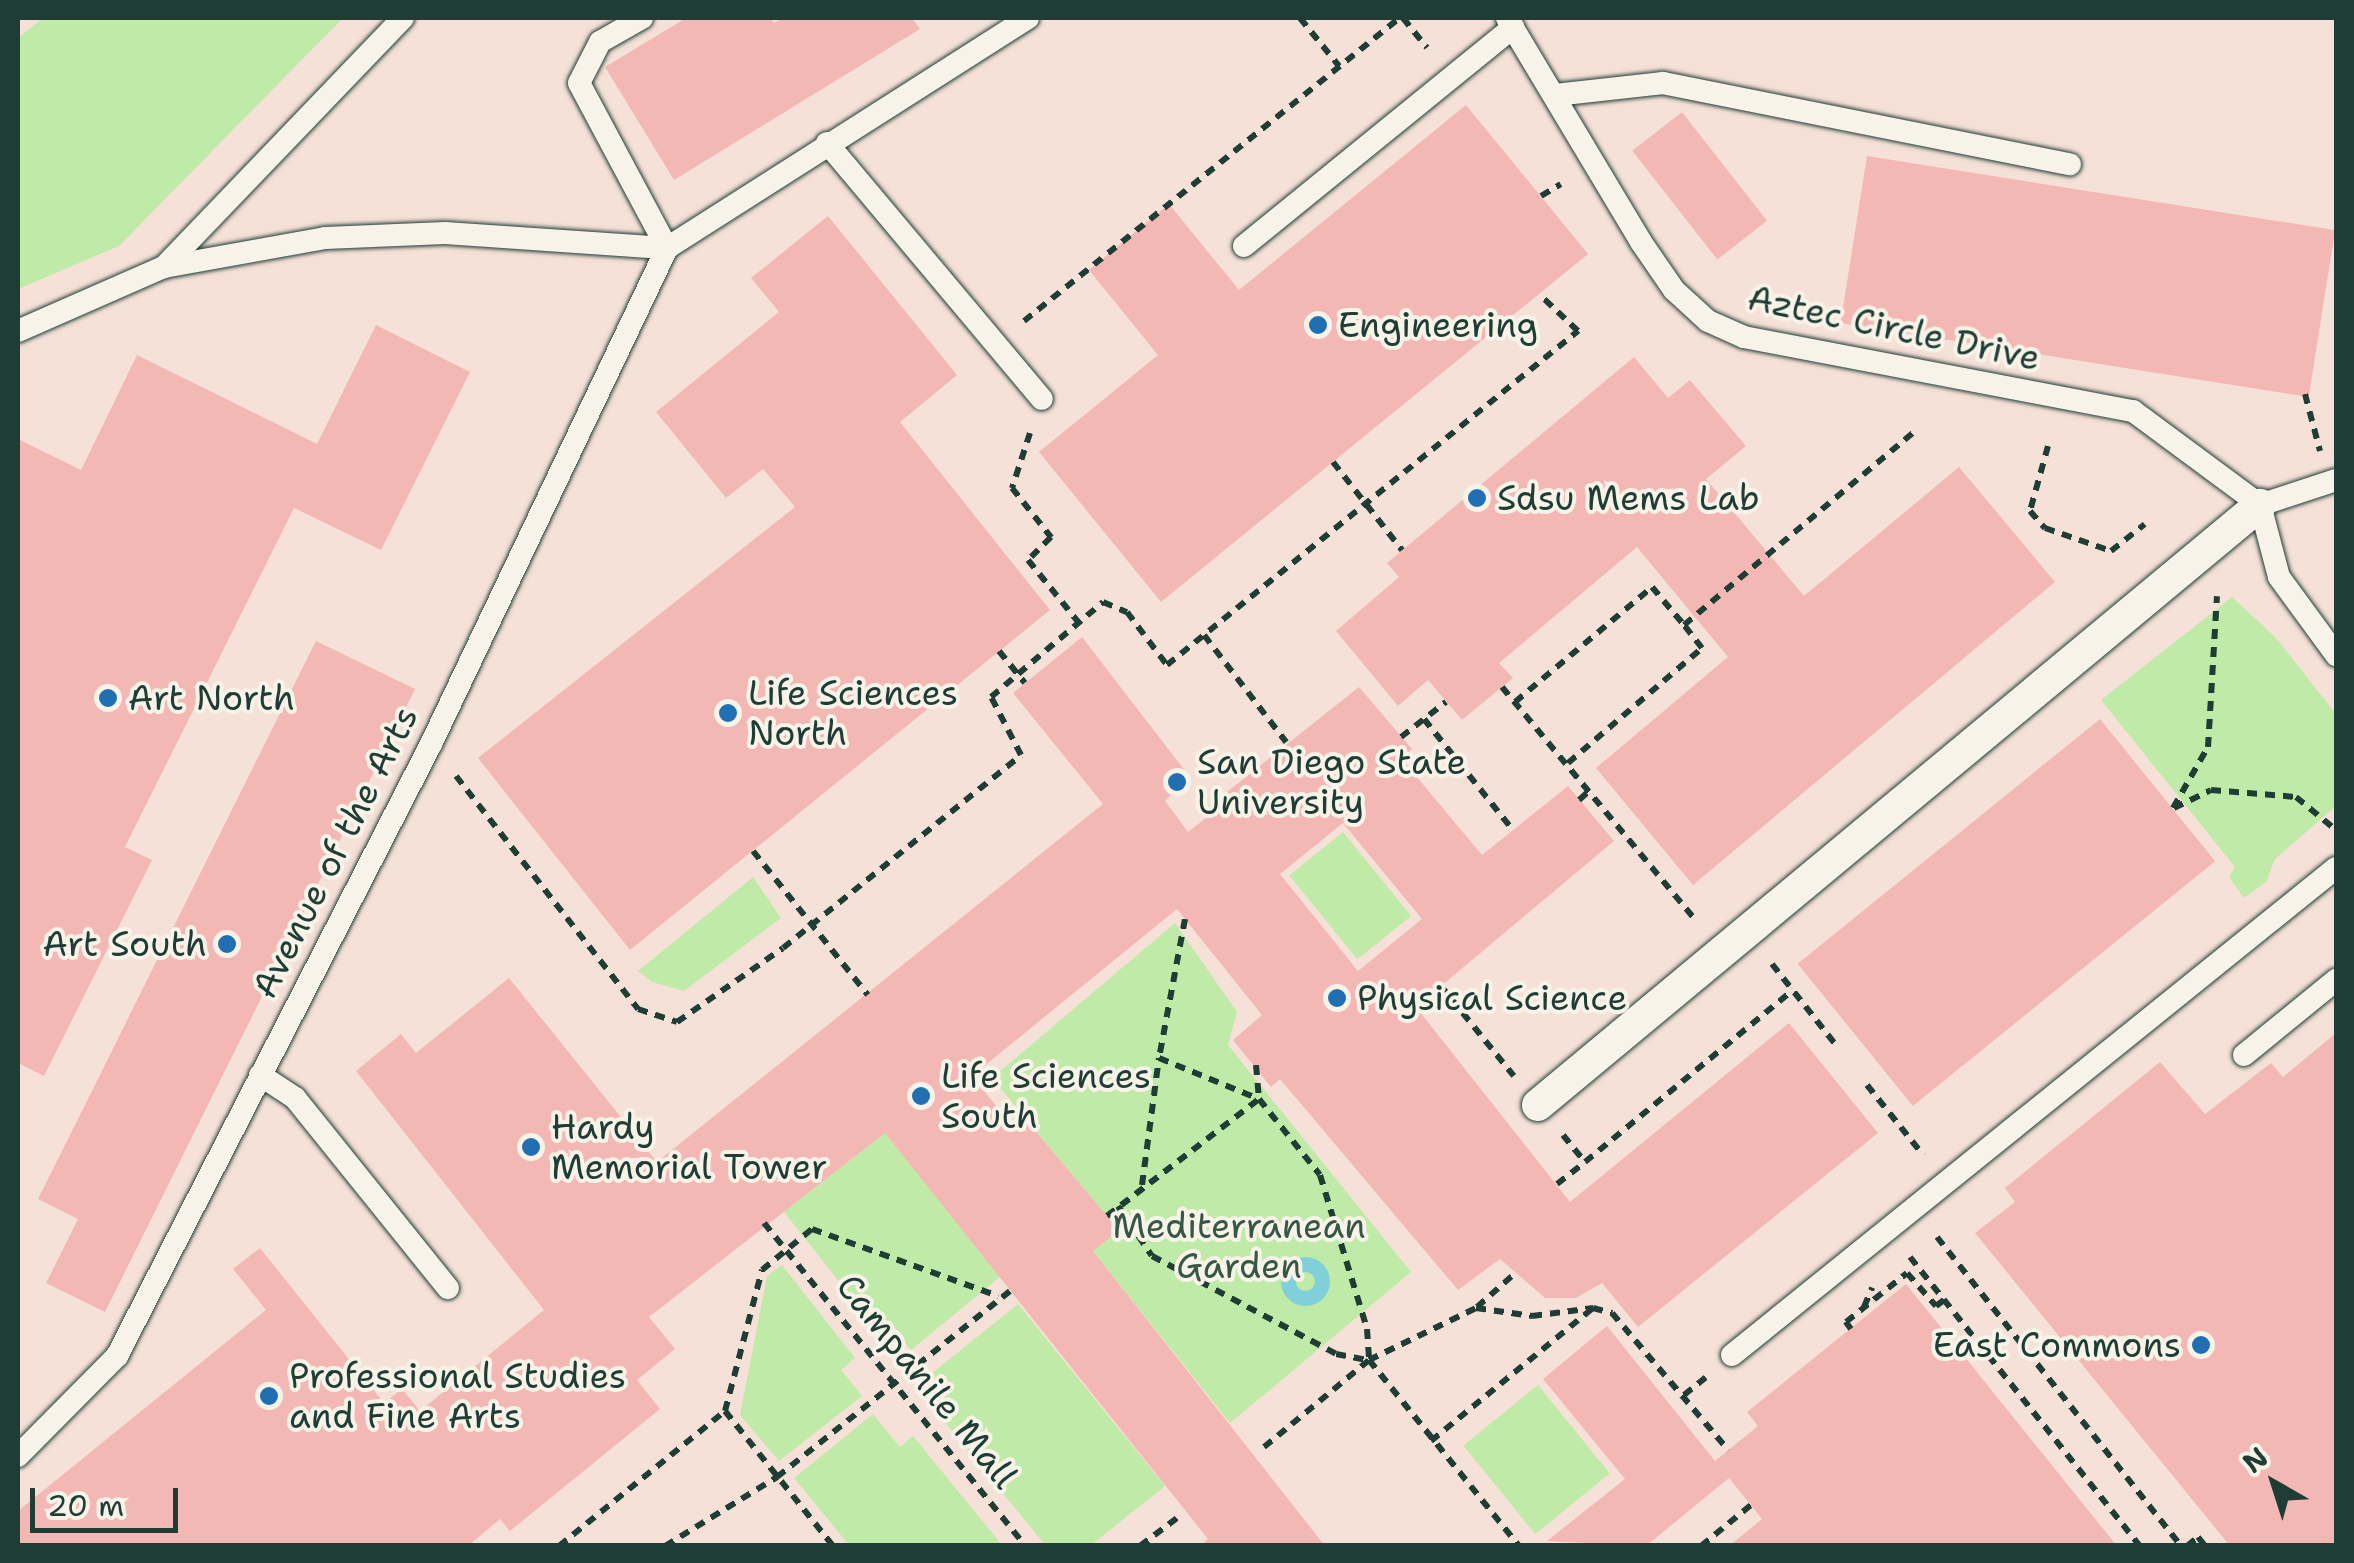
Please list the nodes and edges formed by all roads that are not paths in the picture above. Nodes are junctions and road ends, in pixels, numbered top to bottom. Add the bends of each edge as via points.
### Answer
1 (404, 18) edge
2 (642, 18) edge
3 (1028, 18) edge
4 (1510, 22) edge
5 (1554, 95) junction
6 (826, 143) junction
7 (2070, 164) dead end
8 (1244, 246) dead end
9 (668, 248) junction
10 (164, 266) junction
11 (18, 331) edge
12 (1042, 399) road end
13 (2332, 480) edge
14 (2260, 505) junction
15 (2336, 655) edge
16 (2336, 868) edge
17 (2336, 980) edge
18 (2244, 1055) dead end
19 (260, 1075) junction
20 (1538, 1105) dead end
21 (448, 1288) dead end
22 (1732, 1355) dead end
23 (18, 1456) edge

1 - 10 lane
2 - 9 lane via 600,42 579,83
3 - 6 lane
4 - 5 lane, Aztec Circle Drive
4 - 8 lane
5 - 7 lane via 1663,83
5 - 14 lane, Aztec Circle Drive via 1663,274 1708,321 1744,337 2133,411
6 - 9 lane
6 - 12 lane
9 - 10 lane via 444,233 326,238
9 - 19 lane, Avenue of the Arts via 431,744
10 - 11 lane
13 - 14 lane
14 - 15 lane via 2279,577
14 - 20 street
16 - 22 lane
17 - 18 lane
19 - 21 lane via 296,1098
19 - 23 lane, Avenue of the Arts via 117,1356

